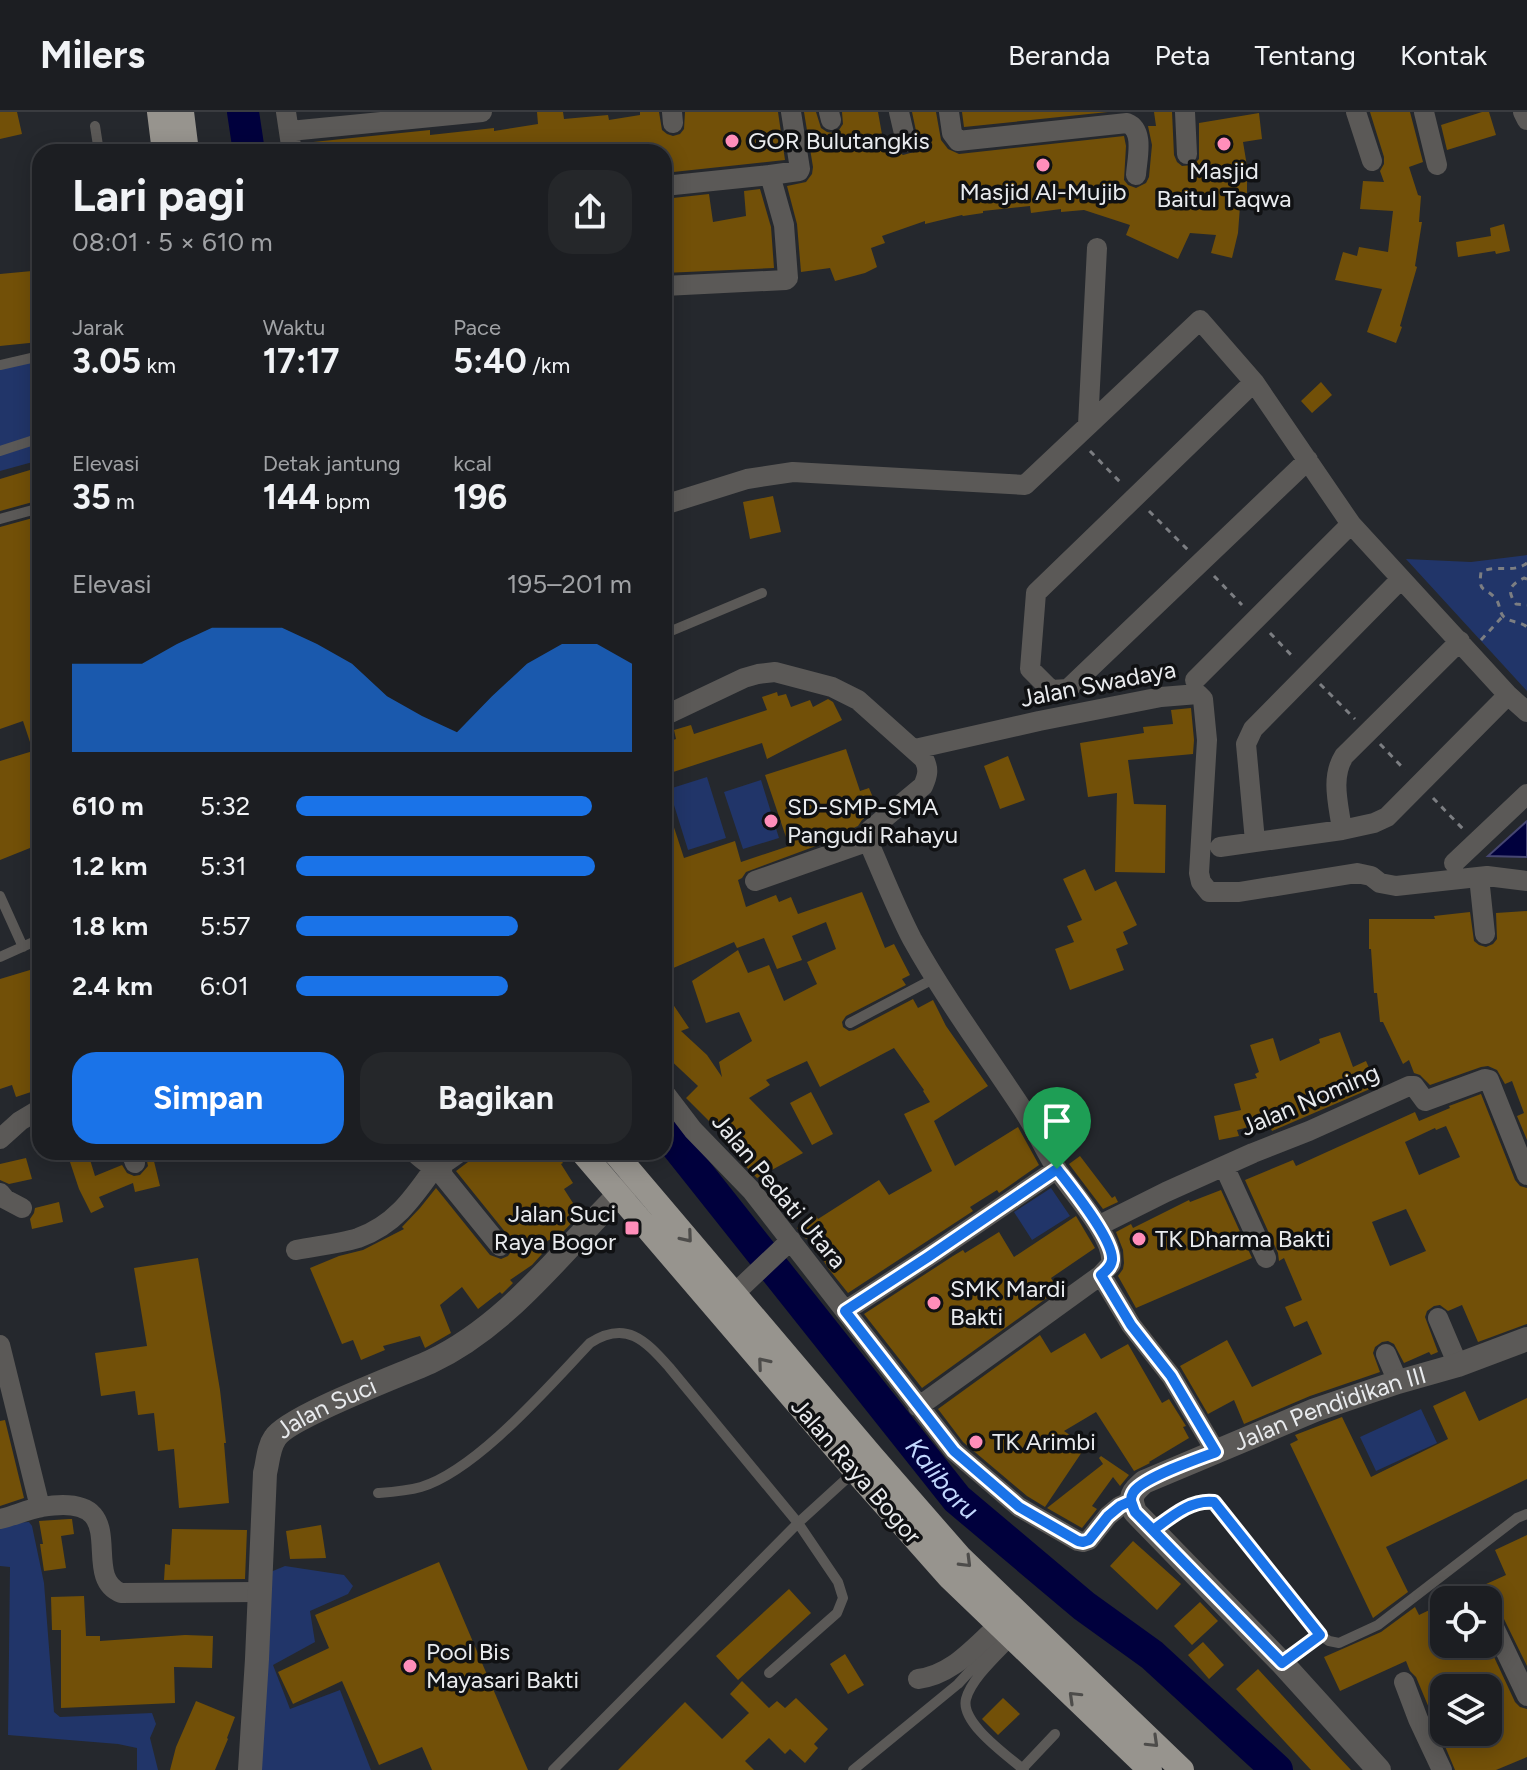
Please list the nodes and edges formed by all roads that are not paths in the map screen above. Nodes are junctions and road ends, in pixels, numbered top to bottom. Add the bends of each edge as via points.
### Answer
1 (159, 112) edge
2 (182, 112) edge
3 (482, 112) edge
4 (791, 112) edge
5 (899, 112) edge
6 (949, 112) edge
7 (1185, 112) edge
8 (1356, 112) edge
9 (1424, 112) edge
10 (1523, 112) edge
11 (1527, 120) edge
12 (288, 121) edge
13 (95, 126) dead end
14 (906, 142) dead end
15 (98, 144) edge
16 (163, 144) edge
17 (186, 144) edge
18 (291, 144) edge
19 (1187, 154) dead end
20 (1372, 161) dead end
21 (1437, 165) dead end
22 (770, 175) junction
23 (1136, 175) dead end
24 (672, 185) edge
25 (1097, 248) dead end
26 (672, 286) edge
27 (32, 358) edge
28 (0, 365) edge
29 (1254, 382) junction
30 (1082, 431) junction
31 (32, 441) edge
32 (0, 451) edge
33 (1308, 460) junction
34 (672, 502) edge
35 (32, 510) edge
36 (0, 519) edge
37 (1351, 524) junction
38 (1401, 579) junction
39 (762, 593) dead end
40 (672, 631) edge
41 (1465, 646) junction
42 (1195, 680) dead end
43 (1508, 695) junction
44 (672, 712) edge
45 (1527, 712) edge
46 (915, 749) junction
47 (1527, 794) edge
48 (1342, 830) junction
49 (872, 834) junction
50 (1255, 841) junction
51 (1220, 847) dead end
52 (1454, 863) dead end
53 (1479, 877) junction
54 (755, 881) dead end
55 (1527, 881) edge
56 (0, 896) edge
57 (1485, 934) dead end
58 (32, 943) edge
59 (23, 947) junction
60 (0, 957) edge
61 (935, 978) junction
62 (850, 1023) dead end
63 (672, 1102) edge
64 (32, 1114) edge
65 (0, 1139) edge
66 (423, 1160) edge
67 (447, 1160) edge
68 (593, 1160) edge
69 (617, 1160) edge
70 (438, 1166) junction
71 (1224, 1166) junction
72 (1057, 1169) junction
73 (1527, 1175) edge
74 (628, 1186) junction
75 (0, 1193) edge
76 (22, 1208) dead end
77 (1098, 1226) junction
78 (791, 1240) junction
79 (500, 1246) dead end
80 (296, 1250) dead end
81 (1266, 1258) dead end
82 (1101, 1275) junction
83 (735, 1293) junction
84 (845, 1311) junction
85 (1438, 1318) dead end
86 (1527, 1339) edge
87 (0, 1345) edge
88 (1386, 1354) dead end
89 (1458, 1365) junction
90 (1398, 1382) junction
91 (918, 1407) junction
92 (1216, 1452) junction
93 (863, 1464) junction
94 (378, 1493) dead end
95 (1131, 1501) junction
96 (40, 1507) junction
97 (1527, 1514) edge
98 (0, 1519) edge
99 (798, 1523) junction
100 (1153, 1530) junction
101 (260, 1592) junction
102 (1011, 1630) junction
103 (1320, 1635) junction
104 (1502, 1644) edge
105 (1282, 1663) junction
106 (769, 1673) dead end
107 (918, 1679) dead end
108 (1404, 1682) dead end
109 (1527, 1696) edge
110 (1055, 1734) dead end
111 (250, 1770) edge
112 (553, 1770) edge
113 (853, 1770) edge
114 (1023, 1770) edge
115 (1150, 1770) edge
116 (1182, 1770) edge
117 (1379, 1770) edge
118 (1442, 1770) edge

1 - 16 highway
2 - 17 highway
3 - 12 street
4 - 22 street via 799,170
5 - 14 street
6 - 23 street via 958,141 1133,125 1138,139
7 - 19 street
8 - 20 street
9 - 21 street
10 - 11 street
12 - 18 street
13 - 15 lane
22 - 24 street
22 - 26 street via 784,225 786,280
25 - 30 street
27 - 28 lane
29 - 30 street via 1200,320
29 - 33 street
29 - 33 street via 1036,593 1030,669 1051,690 1068,689
30 - 34 street via 1025,485 793,472 747,479
31 - 32 lane
33 - 37 street
35 - 36 lane
37 - 38 street
37 - 42 street
38 - 41 street
38 - 50 street via 1253,729 1246,744
39 - 40 lane
41 - 43 street
41 - 48 street via 1344,756 1336,778
43 - 45 street
43 - 48 street via 1387,817
44 - 46 street via 744,678 775,672 858,700
46 - 49 street via 928,767 923,786
46 - 53 street, Jalan Swadaya via 1161,697 1198,694 1207,740 1199,873 1209,892 1357,873 1396,886
47 - 52 street
48 - 50 street
49 - 54 street
49 - 61 street via 904,924
50 - 51 street
53 - 55 street, Jalan Swadaya
53 - 57 street
56 - 59 lane
58 - 59 lane
59 - 60 lane
61 - 62 lane
61 - 72 street
63 - 78 street, Jalan Pedati Utara
64 - 65 street
66 - 70 street
67 - 70 street
68 - 74 highway, Jalan Raya Bogor
69 - 74 highway, Jalan Raya Bogor
70 - 79 street
70 - 80 street via 390,1221 357,1238
71 - 73 street, Jalan Noming via 1409,1086 1417,1088 1425,1101 1485,1079 1492,1085
71 - 77 street, Jalan Noming
71 - 81 street
72 - 77 street
72 - 84 street
74 -> 83 highway, Jalan Raya Bogor
93 -> 74 highway, Jalan Raya Bogor
74 - 101 street, Jalan Suci via 531,1276 488,1326 450,1353 324,1408 276,1436 265,1473
75 - 76 street
77 - 82 street via 1112,1254
78 - 83 street
78 - 84 street, Jalan Pedati Utara
82 - 91 street
82 - 92 street
83 - 93 highway, Jalan Raya Bogor
84 - 91 street, Jalan Pedati Utara
85 - 89 street
86 - 89 street, Jalan Pendidikan III
87 - 96 street
88 - 90 street
89 - 90 street, Jalan Pendidikan III
90 - 92 street, Jalan Pendidikan III
91 - 95 street, Jalan Pedati Utara via 954,1451 994,1487 1078,1541 1089,1540 1108,1516
92 - 95 street, Jalan Pendidikan III via 1144,1482
93 - 99 lane
93 - 102 highway, Jalan Raya Bogor via 949,1577
94 - 99 lane via 421,1487 457,1469 513,1423 590,1343 614,1332 628,1334 655,1351
95 - 100 street
96 - 98 street
96 - 101 street via 87,1508 95,1516 113,1590
97 - 103 lane via 1378,1625 1339,1643
99 - 106 lane via 843,1598 837,1613
99 - 112 lane
100 - 103 lane via 1194,1504 1214,1502
100 - 105 street
101 - 111 street, Jalan Suci
102 - 107 street via 934,1677
102 - 113 lane via 958,1684
102 - 114 lane via 965,1705 971,1722
115 -> 102 highway, Jalan Raya Bogor
102 -> 116 highway, Jalan Raya Bogor
103 - 105 lane
104 - 109 street
105 - 117 street
108 - 118 street
110 - 114 lane

